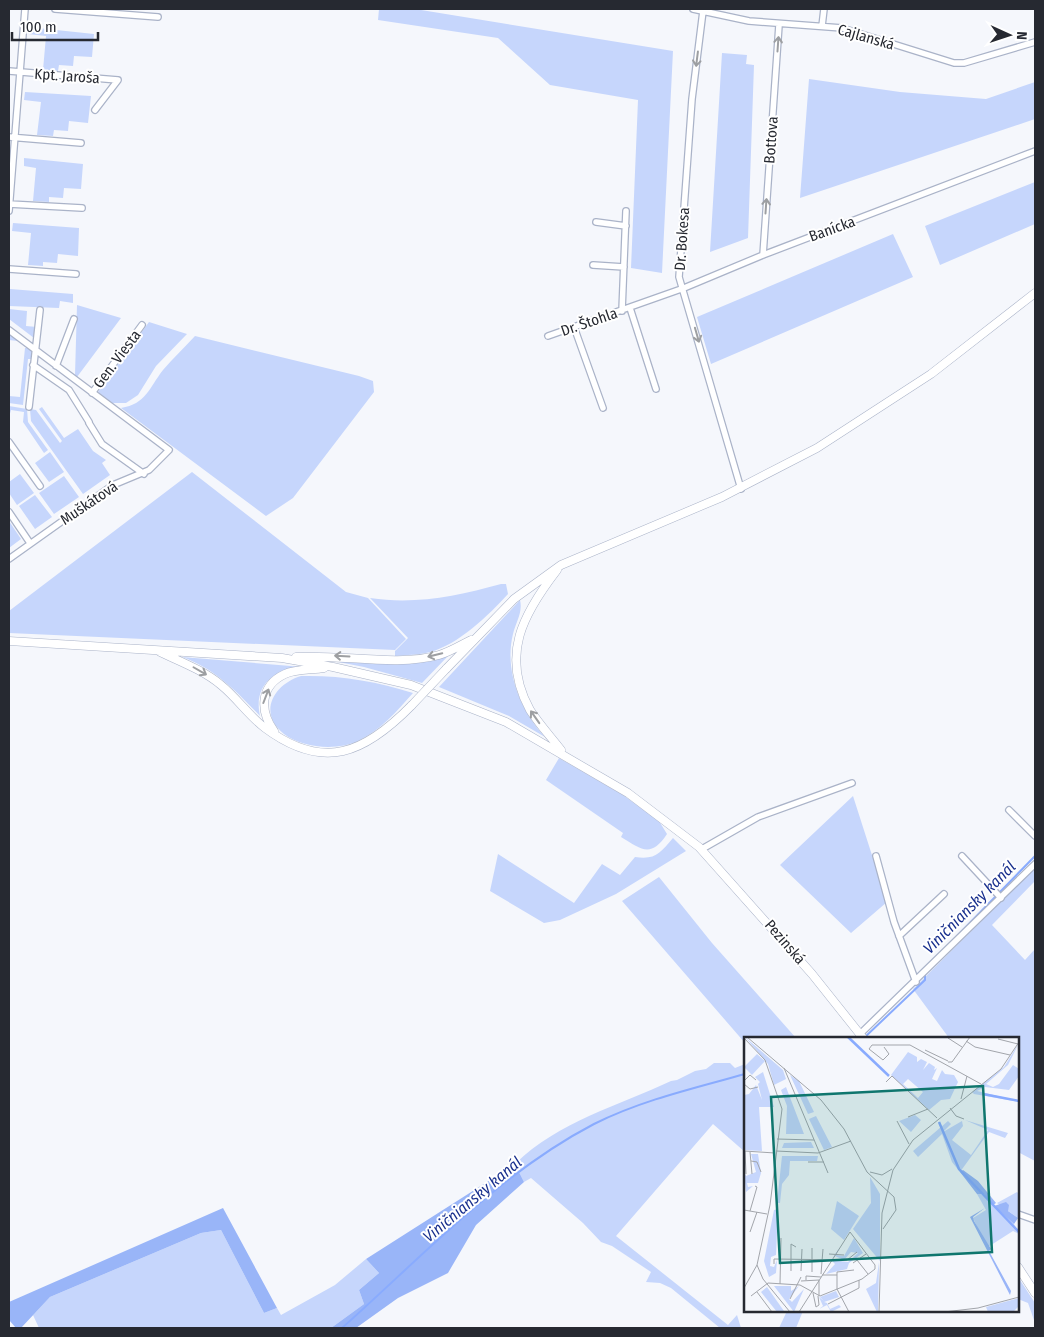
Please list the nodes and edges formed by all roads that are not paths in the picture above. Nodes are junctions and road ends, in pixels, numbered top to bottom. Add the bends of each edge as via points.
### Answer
1 (25, 9) edge
2 (55, 9) edge
3 (693, 9) edge
4 (824, 9) edge
5 (703, 11) junction
6 (158, 17) dead end
7 (779, 25) junction
8 (822, 26) junction
9 (1035, 42) edge
10 (9, 71) edge
11 (21, 72) junction
12 (95, 110) dead end
13 (12, 138) edge
14 (81, 143) dead end
15 (1035, 151) edge
16 (9, 204) edge
17 (82, 208) dead end
18 (9, 211) edge
19 (626, 211) dead end
20 (596, 222) dead end
21 (626, 226) junction
22 (763, 255) junction
23 (594, 265) dead end
24 (624, 267) junction
25 (9, 269) edge
26 (76, 274) dead end
27 (684, 288) junction
28 (1035, 293) edge
29 (630, 308) junction
30 (40, 310) dead end
31 (622, 311) junction
32 (74, 319) dead end
33 (142, 325) dead end
34 (574, 328) junction
35 (9, 330) edge
36 (548, 336) dead end
37 (35, 350) junction
38 (34, 366) junction
39 (56, 366) junction
40 (656, 388) dead end
41 (92, 393) junction
42 (29, 407) dead end
43 (602, 408) dead end
44 (9, 442) edge
45 (144, 474) junction
46 (40, 486) dead end
47 (741, 488) junction
48 (9, 512) edge
49 (30, 544) junction
50 (9, 559) edge
51 (561, 565) junction
52 (475, 638) junction
53 (9, 641) edge
54 (156, 650) junction
55 (282, 658) junction
56 (333, 667) junction
57 (281, 738) junction
58 (565, 755) junction
59 (852, 783) dead end
60 (1009, 810) dead end
61 (1035, 836) edge
62 (702, 850) junction
63 (876, 856) dead end
64 (962, 856) dead end
65 (1035, 864) edge
66 (944, 894) dead end
67 (1001, 898) junction
68 (899, 936) junction
69 (916, 982) junction
70 (862, 1037) edge
71 (1019, 1214) edge
72 (1035, 1220) edge
73 (1019, 1269) edge
74 (1035, 1293) edge

1 - 11 street
2 - 6 street
3 - 5 street, Cajlanská
4 - 8 street
5 - 7 street, Cajlanská
5 -> 27 street, Dr. Bokesa via 692,99 679,277
7 - 8 street, Cajlanská
22 -> 7 street, Bottova
8 - 9 street, Cajlanská via 851,30 954,63 964,63
10 - 11 street, Kpt. Jaroša
11 - 12 street, Kpt. Jaroša via 118,80
11 - 13 street
13 - 14 street
13 - 16 street
15 - 22 street, Banícka
16 - 17 street
16 - 18 street
19 - 21 street
20 - 21 street
21 - 24 street
22 - 27 street, Banícka
23 - 24 street
24 - 31 street
25 - 26 street
27 - 29 street, Banícka
27 -> 47 street, Dr. Bokesa
28 - 47 main road via 898,397 818,448
29 - 31 street, Dr. Štohla
29 - 40 street
30 - 37 street
31 - 34 street, Dr. Štohla
32 - 39 street
33 - 41 street, Gen. Viesta
34 - 36 street, Dr. Štohla
34 - 43 street
35 - 37 street
37 - 38 street
37 - 39 street
38 - 42 street
38 - 45 street via 68,390 102,444
39 - 41 street
41 - 45 street, Muškátová via 169,450
44 - 46 street
45 - 49 street, Muškátová via 112,485
47 - 51 main road
48 - 49 street
49 - 50 street, Muškátová
51 - 52 main road via 525,590
58 -> 51 main road via 530,710 519,681 517,659 517,642 526,614
52 -> 55 main road via 440,655 422,658
52 - 57 main road, bridge via 378,737 347,750 329,753 296,746
53 - 54 main road
54 - 55 main road
54 -> 57 main road via 211,678 264,727
55 - 56 main road, Pezinská
57 -> 56 main road via 269,724 263,709 264,697 272,684 285,674
56 - 58 main road, Pezinská via 411,685 461,703 506,722
58 - 62 main road, Pezinská via 628,792
59 - 62 street via 758,817
60 - 61 street
62 - 70 main road, Pezinská via 812,974
63 - 68 street
64 - 67 street
65 - 67 street
66 - 68 street
67 - 69 street
68 - 69 street
69 - 70 street
71 - 72 street
73 - 74 main road

